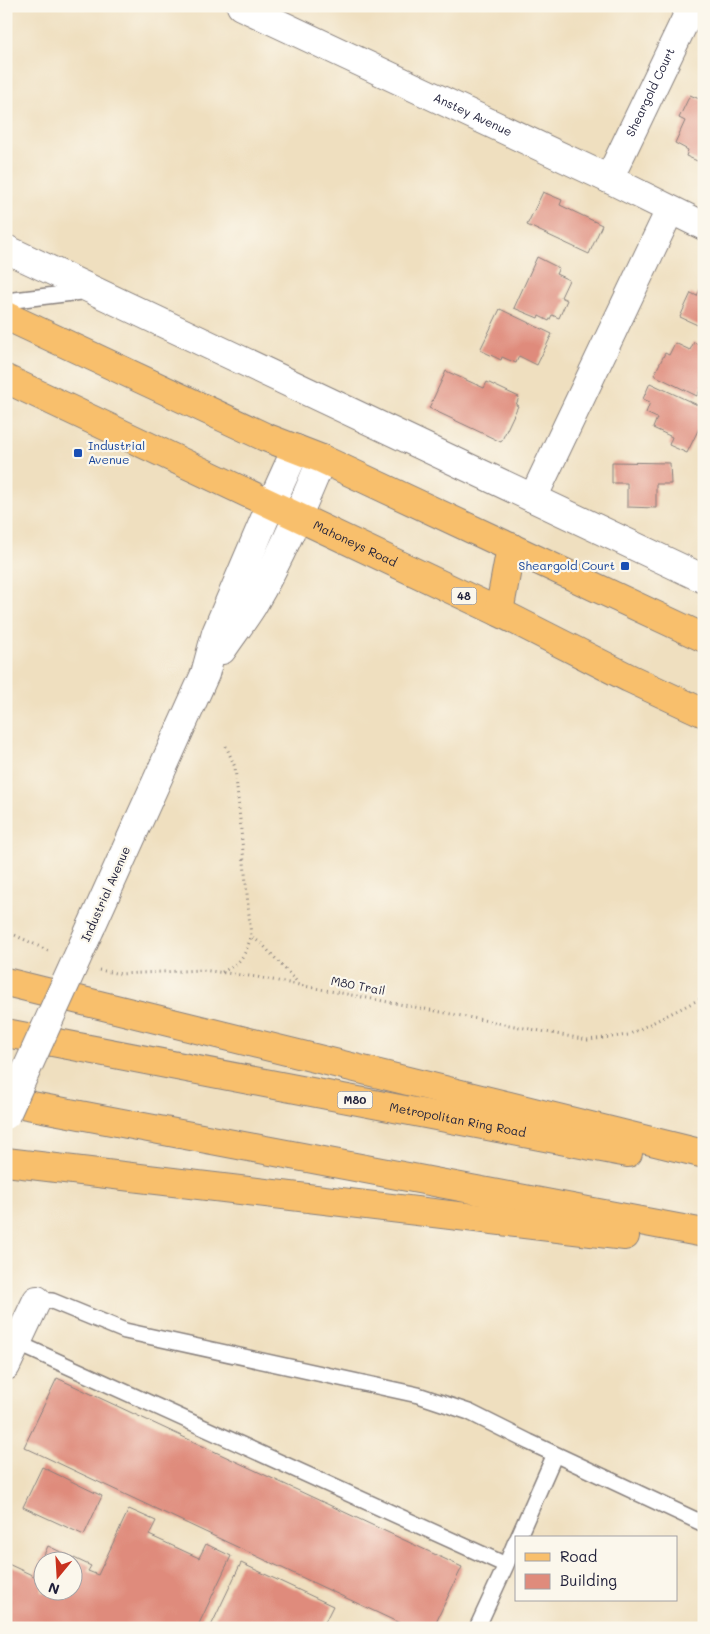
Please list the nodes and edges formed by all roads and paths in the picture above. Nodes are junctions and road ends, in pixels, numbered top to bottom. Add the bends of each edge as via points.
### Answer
1 (241, 6) edge
2 (692, 6) edge
3 (609, 179) junction
4 (670, 210) junction
5 (704, 226) edge
6 (6, 249) edge
7 (94, 291) junction
8 (6, 301) edge
9 (6, 316) edge
10 (6, 379) edge
11 (296, 449) junction
12 (322, 459) junction
13 (533, 498) junction
14 (271, 504) junction
15 (298, 518) junction
16 (511, 547) junction
17 (704, 579) edge
18 (499, 612) junction
19 (704, 638) edge
20 (205, 674) junction
21 (704, 713) edge
22 (226, 746) dead end
23 (6, 931) edge
24 (252, 936) junction
25 (53, 952) dead end
26 (98, 970) dead end
27 (221, 972) junction
28 (6, 982) edge
29 (299, 984) junction
30 (704, 997) edge
31 (6, 1033) edge
32 (6, 1101) edge
33 (6, 1115) edge
34 (704, 1154) edge
35 (6, 1162) edge
36 (704, 1167) edge
37 (704, 1233) edge
38 (704, 1245) edge
39 (37, 1300) joint
40 (12, 1355) edge
41 (555, 1454) junction
42 (704, 1524) edge
43 (519, 1536) edge
44 (515, 1543) edge
45 (506, 1565) junction
46 (477, 1628) edge

1 - 3 street, Anstey Avenue
2 - 3 street, Sheargold Court
3 - 4 street, Anstey Avenue
4 - 5 street, Anstey Avenue
4 - 13 street
6 - 7 street
7 - 8 lane
7 - 13 street
9 - 11 main road
10 - 14 main road, Mahoneys Road / 48
11 - 12 main road
11 - 14 street, Industrial Avenue
12 - 15 street, Industrial Avenue
12 - 16 main road
13 - 17 street
14 - 15 main road, Mahoneys Road / 48
14 - 20 street, Industrial Avenue via 216,633
15 - 18 main road, Mahoneys Road / 48
15 - 20 street, Industrial Avenue via 252,606
16 - 18 main road
16 - 19 main road
18 - 21 main road, Mahoneys Road / 48
20 - 33 street, Industrial Avenue, bridge
22 - 24 path via 235,766
23 - 25 path
24 - 27 path via 241,961
24 - 29 path
26 - 27 path, M80 Trail via 120,974
27 - 29 path, M80 Trail
28 - 34 main road
29 - 30 path, M80 Trail via 588,1040 628,1035
31 - 36 main road, Metropolitan Ring Road / M80
32 - 37 main road
35 - 38 main road
39 - 40 street
39 - 41 lane via 52,1301 125,1331 418,1395 469,1412
40 - 45 lane
41 - 42 lane
41 - 43 lane
44 - 45 lane
45 - 46 lane

